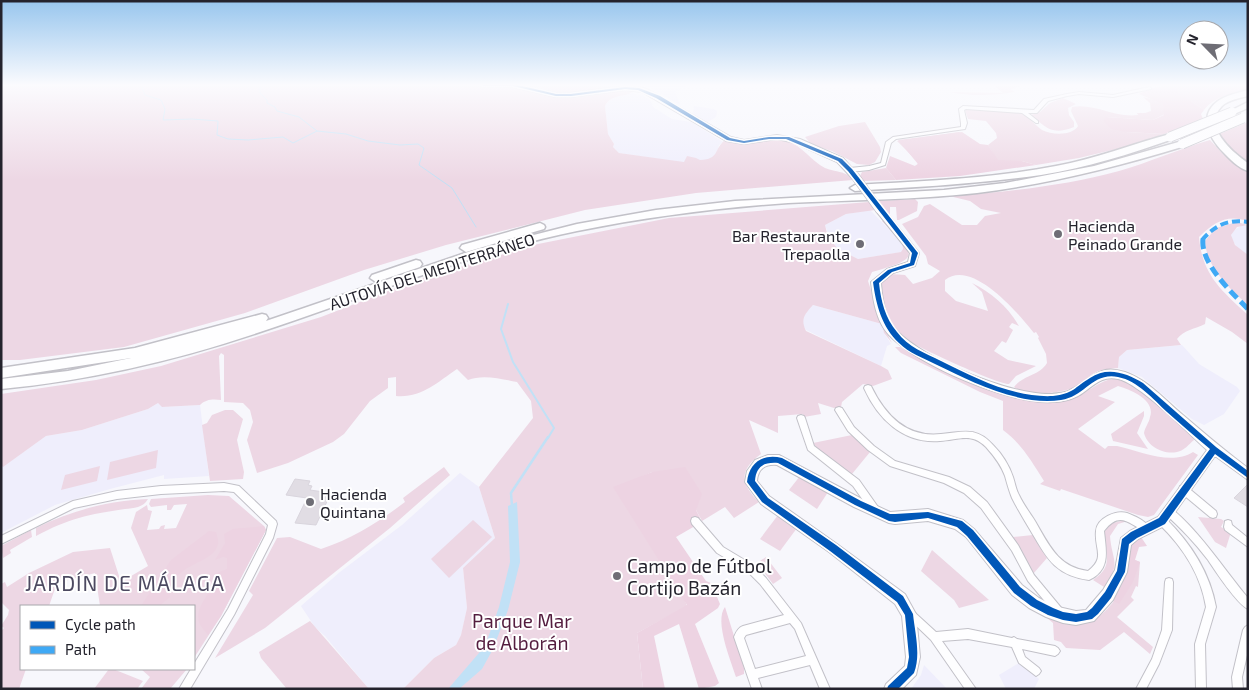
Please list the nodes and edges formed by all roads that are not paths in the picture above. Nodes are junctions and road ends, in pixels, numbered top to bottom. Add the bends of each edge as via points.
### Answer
1 (692, 117) edge
2 (963, 117) edge
3 (1030, 117) edge
4 (1212, 117) edge
5 (1219, 117) edge
6 (1245, 117) edge
7 (1036, 122) dead end
8 (1248, 168) edge
9 (852, 173) junction
10 (1, 373) edge
11 (1, 384) edge
12 (868, 388) dead end
13 (839, 410) dead end
14 (801, 418) dead end
15 (1214, 449) junction
16 (1248, 475) edge
17 (1183, 489) junction
18 (877, 512) junction
19 (1213, 514) dead end
20 (1165, 516) junction
21 (695, 521) dead end
22 (1228, 524) dead end
23 (1146, 528) junction
24 (1, 540) edge
25 (1248, 543) edge
26 (1170, 582) dead end
27 (1248, 605) edge
28 (909, 614) junction
29 (1063, 616) junction
30 (792, 618) junction
31 (1248, 630) edge
32 (934, 637) junction
33 (1014, 642) junction
34 (1055, 651) dead end
35 (813, 659) junction
36 (1036, 671) dead end
37 (752, 675) junction
38 (184, 689) edge
39 (757, 689) edge
40 (825, 689) edge
41 (891, 689) edge
42 (970, 689) edge
43 (1141, 689) edge
44 (1201, 689) edge
45 (1238, 689) edge

1 - 9 main road via 729,139 744,142 778,137 797,141 840,160
2 - 9 street via 963,128 895,138 889,142 883,164
3 - 7 street
4 - 8 highway via 1215,138
5 - 10 highway, AUTOVÍA DEL MEDITERRÁNEO, bridge via 1132,151 1042,172 680,202 588,218 496,238 188,340 135,353
6 - 11 highway, AUTOVÍA DEL MEDITERRÁNEO, bridge via 1182,144 1098,169 1050,179 946,193 693,208 550,234 456,260 197,347 77,374
9 - 15 main road, bridge via 915,253 912,264 890,271 876,282 877,296 890,330 909,348 981,382 1031,397 1068,396 1102,375 1120,375 1141,385
12 - 23 street via 881,411 900,429 915,436 934,439 964,434 985,441 1008,473 1015,496 1048,551 1070,572 1089,576 1098,569 1103,551 1100,530 1105,522 1121,516 1135,519
13 - 29 street via 851,429 893,464 946,480 967,490 984,505 1007,535 1031,578
14 - 18 street via 811,448 856,482
15 - 16 main road
15 - 17 main road
17 - 19 street
17 - 20 main road
18 - 28 main road via 779,460 762,461 751,475 754,488 765,500 900,599
18 - 29 main road via 895,518 928,516 959,524 980,544 1017,590 1034,603
20 - 23 main road
20 - 27 street via 1179,520
20 - 44 street via 1188,549 1210,601 1200,644
21 - 30 street via 720,550 750,568 764,581
22 - 25 street
23 - 29 main road via 1125,542 1121,572 1096,611 1076,618
24 - 38 street via 73,505 117,495 161,490 236,489 273,524 231,612
26 - 43 street via 1167,630
28 - 32 street
28 - 41 main road via 911,670
30 - 35 street
30 - 37 street via 743,631 739,637
31 - 45 street via 1237,676
32 - 33 street via 968,634
32 - 42 street
33 - 34 street
33 - 36 street via 1022,660
35 - 37 street
35 - 40 street
37 - 39 street

